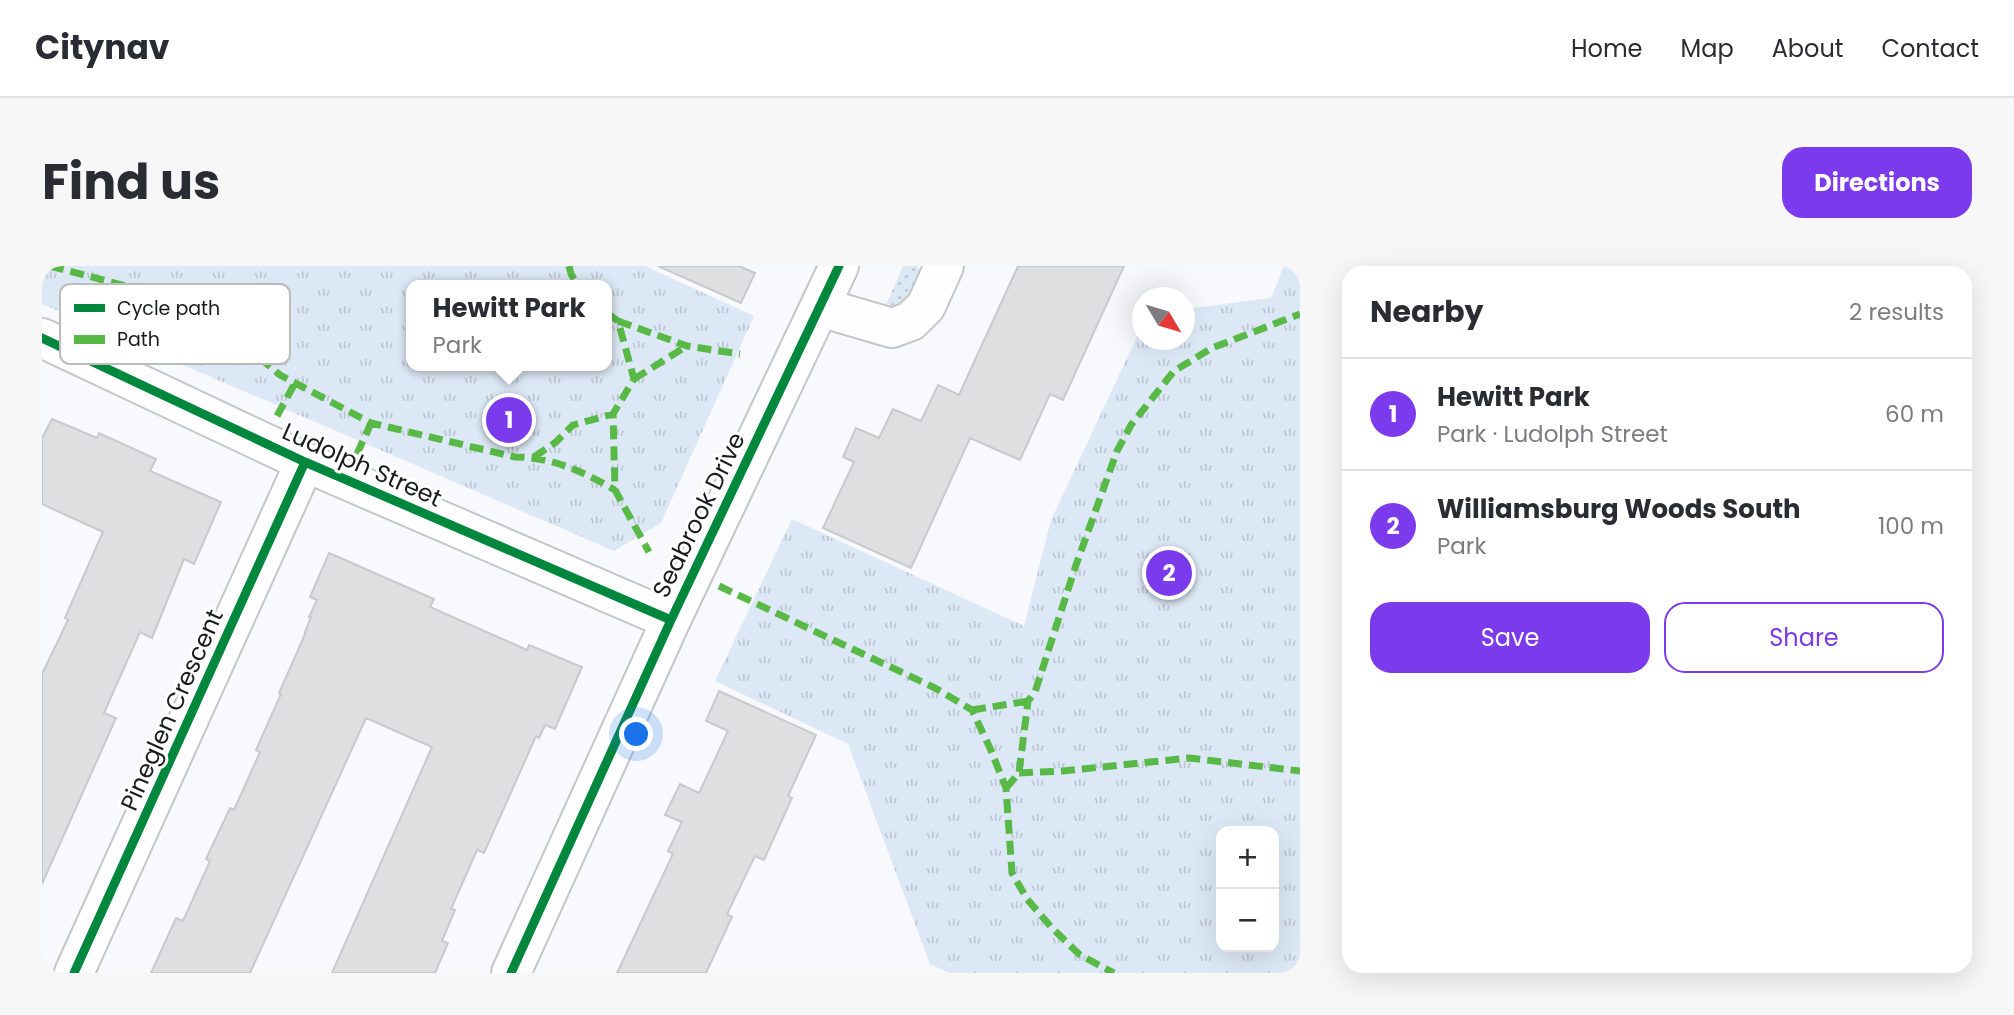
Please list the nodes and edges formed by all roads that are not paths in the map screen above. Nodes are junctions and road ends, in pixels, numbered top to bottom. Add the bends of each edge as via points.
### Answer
1 (839, 266) edge
2 (944, 266) edge
3 (820, 307) junction
4 (42, 338) edge
5 (60, 346) edge
6 (97, 364) edge
7 (305, 462) junction
8 (671, 620) junction
9 (74, 973) edge
10 (511, 973) edge

1 - 3 street, Seabrook Drive
2 - 3 street via 926,306 911,321 892,328
3 - 8 street, Seabrook Drive
4 - 5 street, Ludolph Street
6 - 7 street, Ludolph Street
7 - 8 street, Ludolph Street
7 - 9 street, Pineglen Crescent
8 - 10 street, Seabrook Drive

